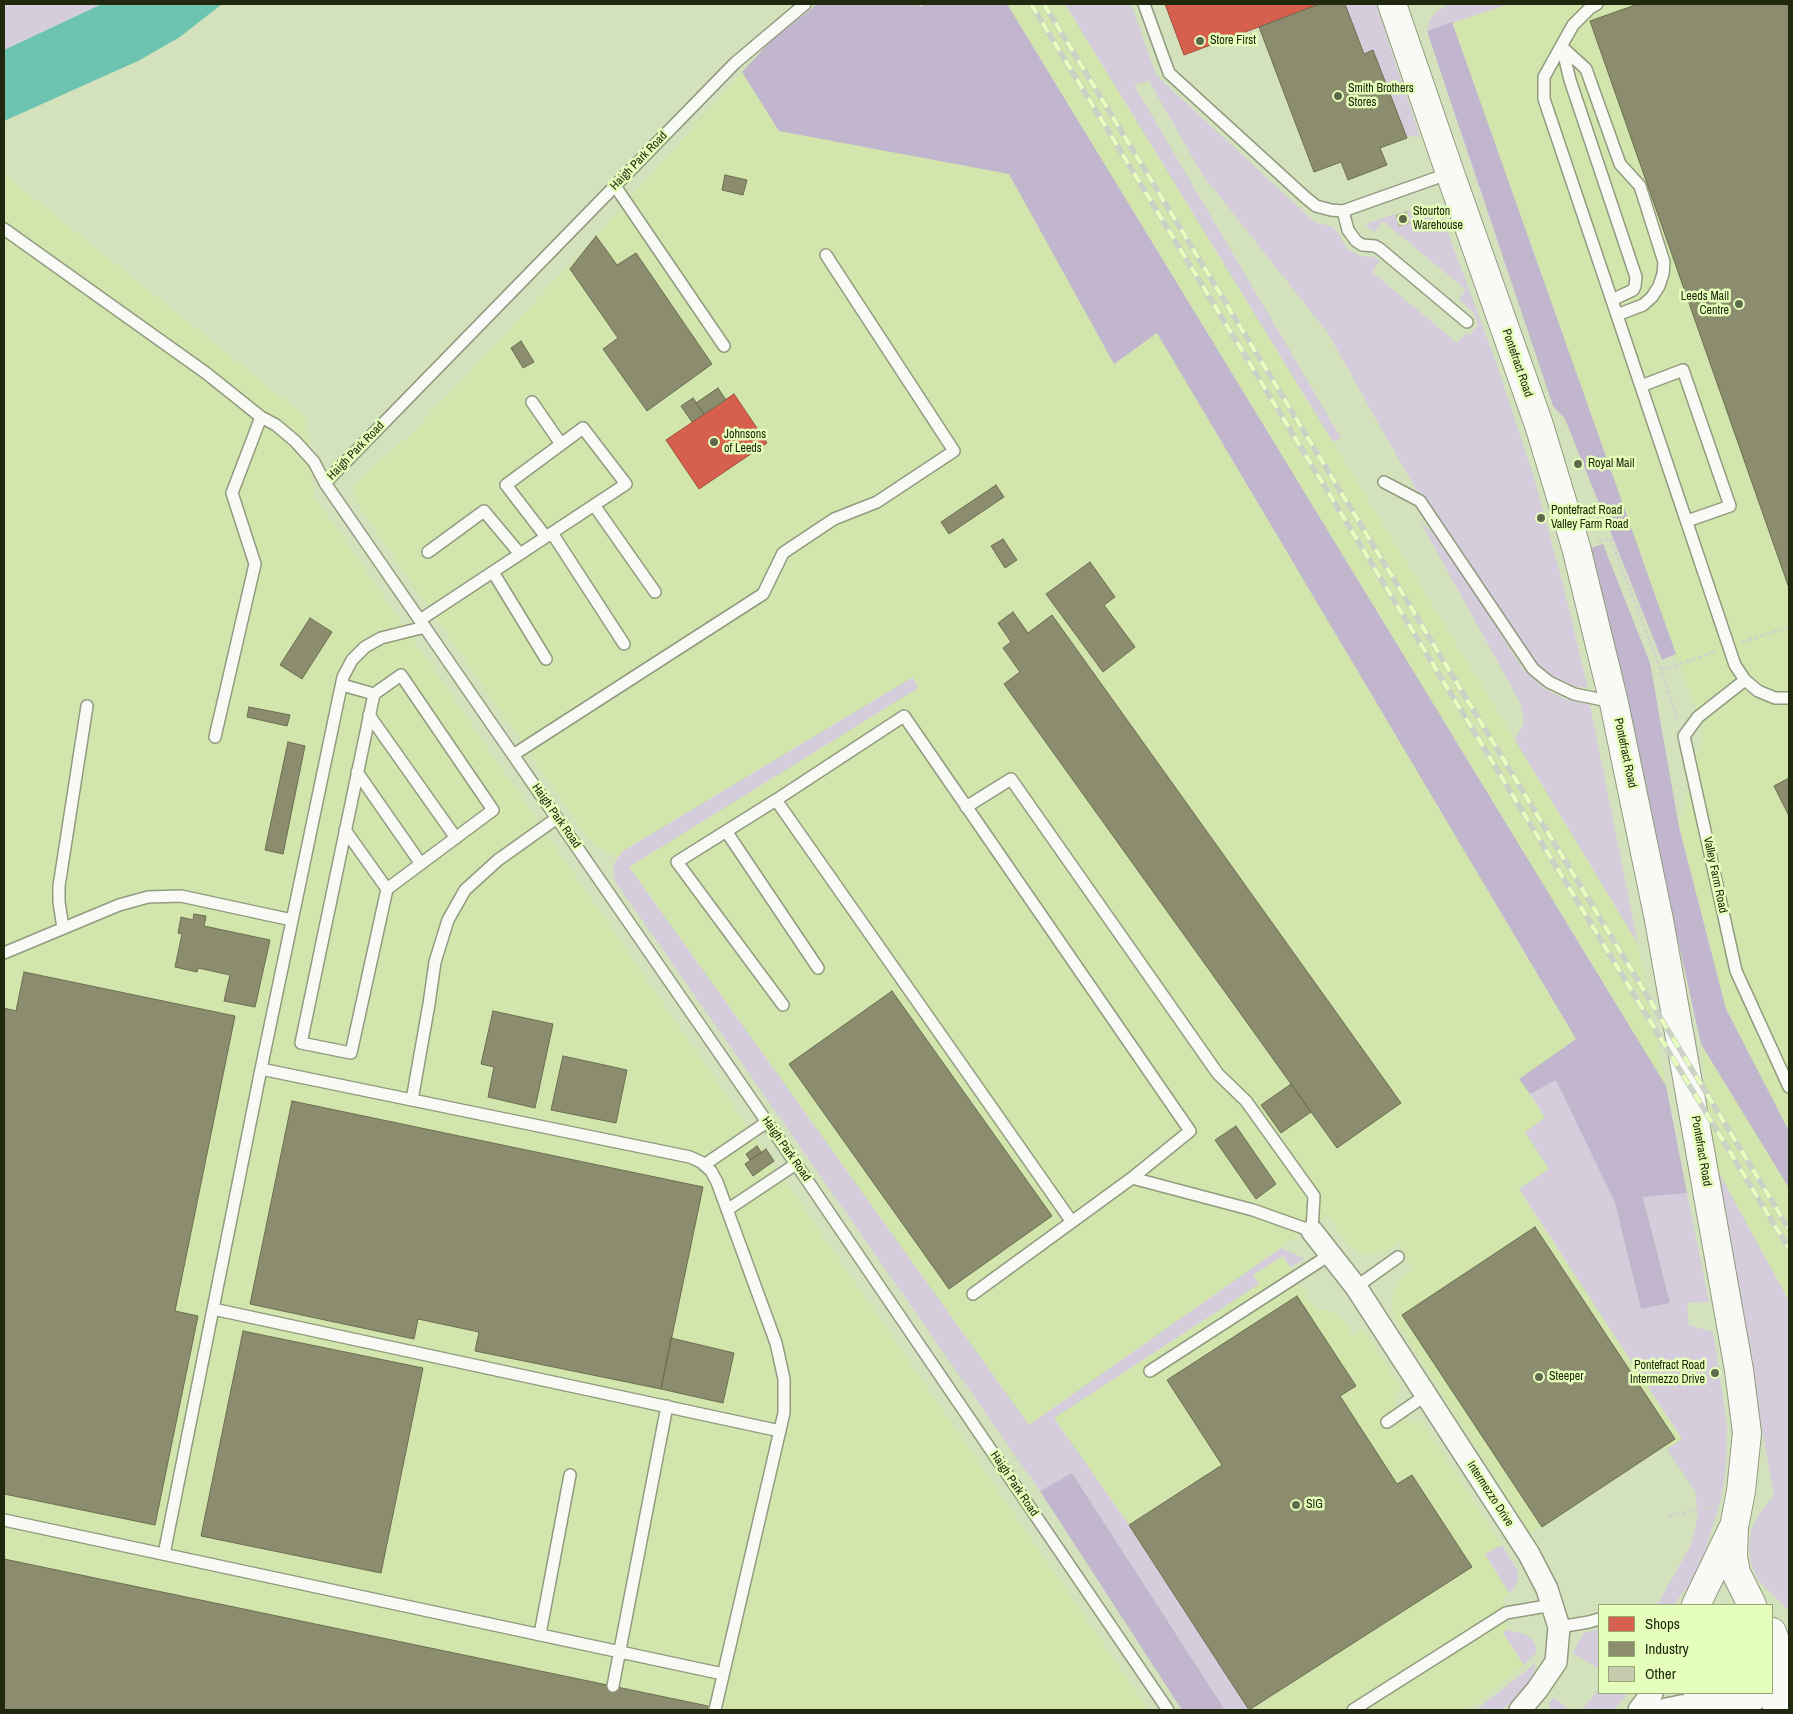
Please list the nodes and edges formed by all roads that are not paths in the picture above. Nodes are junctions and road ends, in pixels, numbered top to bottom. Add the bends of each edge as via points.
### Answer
1 (805, 4) edge
2 (1144, 4) edge
3 (1597, 4) edge
4 (1396, 6) edge
5 (1562, 47) junction
6 (1450, 173) junction
7 (615, 186) junction
8 (1343, 210) junction
9 (4, 229) edge
10 (826, 255) dead end
11 (1612, 300) junction
12 (1617, 315) junction
13 (1468, 322) dead end
14 (724, 346) dead end
15 (1641, 386) junction
16 (532, 402) dead end
17 (262, 417) junction
18 (561, 444) junction
19 (1384, 482) dead end
20 (325, 483) junction
21 (594, 505) junction
22 (1687, 521) junction
23 (549, 535) junction
24 (428, 552) dead end
25 (520, 554) junction
26 (493, 572) junction
27 (655, 592) dead end
28 (422, 623) junction
29 (624, 644) dead end
30 (546, 659) dead end
31 (1745, 680) junction
32 (342, 685) junction
33 (374, 694) junction
34 (1789, 698) edge
35 (1614, 703) junction
36 (86, 706) dead end
37 (369, 715) junction
38 (215, 737) dead end
39 (513, 755) junction
40 (357, 772) junction
41 (776, 800) junction
42 (966, 807) junction
43 (557, 818) junction
44 (345, 830) junction
45 (726, 831) junction
46 (456, 838) junction
47 (420, 864) junction
48 (387, 889) junction
49 (292, 920) junction
50 (63, 928) junction
51 (4, 953) edge
52 (818, 968) dead end
53 (782, 1005) dead end
54 (261, 1069) junction
55 (1789, 1087) edge
56 (412, 1100) junction
57 (767, 1122) junction
58 (796, 1164) junction
59 (704, 1165) junction
60 (1132, 1178) junction
61 (727, 1210) junction
62 (1072, 1222) junction
63 (1312, 1231) junction
64 (1331, 1254) junction
65 (1398, 1257) dead end
66 (1356, 1286) junction
67 (973, 1294) dead end
68 (213, 1309) junction
69 (1150, 1371) dead end
70 (1426, 1395) junction
71 (667, 1406) junction
72 (1387, 1422) dead end
73 (780, 1431) junction
74 (570, 1475) dead end
75 (1736, 1514) junction
76 (4, 1520) edge
77 (164, 1554) junction
78 (1696, 1604) edge
79 (1752, 1604) edge
80 (1552, 1605) junction
81 (1598, 1619) edge
82 (1559, 1627) junction
83 (540, 1634) junction
84 (620, 1652) junction
85 (1777, 1656) edge
86 (723, 1674) junction
87 (613, 1686) dead end
88 (1651, 1694) edge
89 (1757, 1694) edge
90 (1715, 1702) edge
91 (1524, 1709) edge
92 (715, 1710) edge
93 (1168, 1710) edge
94 (1353, 1710) edge
95 (1639, 1710) edge
96 (1662, 1710) edge
97 (1777, 1710) edge

1 - 7 lane, Haigh Park Road via 735,63
2 - 8 lane via 1170,74 1304,198 1316,206
3 - 5 lane via 1573,25
4 - 6 main road, Pontefract Road
5 - 11 lane via 1544,77 1544,99
5 - 11 lane via 1570,80 1636,276 1633,290
5 - 12 lane via 1586,70 1620,164 1640,186 1664,262 1661,280 1652,296 1643,305
6 - 8 lane
6 - 35 main road, Pontefract Road via 1539,425 1576,547
7 - 14 lane
7 - 20 lane, Haigh Park Road
8 - 13 lane via 1348,230 1356,241 1380,249
9 - 17 lane via 206,373
10 - 39 lane via 954,451 878,502 834,519 783,553 763,594
11 - 12 lane
12 - 15 lane
15 - 22 lane
15 - 22 lane via 1683,370 1730,506
16 - 18 lane
17 - 20 lane via 295,441 314,462
17 - 38 lane via 232,493 255,564
18 - 21 lane via 583,428 626,484
18 - 23 lane via 506,485
19 - 35 lane via 1420,501 1533,669 1549,682 1574,694
20 - 28 lane, Haigh Park Road
21 - 23 lane
21 - 27 lane
22 - 31 lane via 1735,665
23 - 25 lane
23 - 29 lane
24 - 25 lane via 484,511
25 - 26 lane
26 - 28 lane
26 - 30 lane
28 - 32 lane via 365,647 352,660
28 - 39 lane, Haigh Park Road
31 - 34 lane via 1758,691 1775,698
31 - 55 lane, Valley Farm Road via 1698,717 1684,736 1736,971
32 - 33 lane
32 - 49 lane
33 - 37 lane
33 - 46 lane via 401,675 493,810
35 - 75 main road, Pontefract Road via 1659,920 1739,1370 1747,1434
36 - 50 lane via 58,902
37 - 40 lane
37 - 46 lane
39 - 43 lane, Haigh Park Road
40 - 44 lane
40 - 47 lane
41 - 42 lane via 904,716
41 - 45 lane
41 - 62 lane
42 - 60 lane via 1190,1131
42 - 63 lane via 1011,779 1218,1074 1246,1101 1314,1196
43 - 56 lane via 498,860 465,890 448,920 435,962
43 - 57 lane, Haigh Park Road
44 - 48 lane
44 - 48 lane via 301,1043 351,1053
45 - 52 lane
45 - 53 lane via 677,862
46 - 47 lane
47 - 48 lane
49 - 50 lane via 181,896 148,897
49 - 54 lane
50 - 51 lane
54 - 56 lane
54 - 68 lane
56 - 59 lane via 690,1157
57 - 58 lane, Haigh Park Road
57 - 59 lane
58 - 61 lane
58 - 93 lane, Haigh Park Road
59 - 61 lane via 717,1182
60 - 62 lane
60 - 63 lane via 1254,1210
61 - 73 lane via 776,1343 784,1379
62 - 67 lane
63 - 64 street, Intermezzo Drive
64 - 66 street, Intermezzo Drive
64 - 69 lane
65 - 66 lane
66 - 70 street, Intermezzo Drive
68 - 71 lane
68 - 77 lane
70 - 72 lane
70 - 80 street, Intermezzo Drive via 1529,1554
71 - 73 lane
71 - 84 lane
73 - 86 lane
74 - 83 lane
75 - 78 main road, Pontefract Road
75 - 79 main road, Pontefract Road via 1733,1557 1736,1573
76 - 77 lane
77 - 83 lane
80 - 82 street, Intermezzo Drive
80 - 94 lane via 1506,1613
81 - 82 lane
82 - 91 street, Intermezzo Drive via 1556,1662
83 - 84 lane
84 - 86 lane
84 - 87 lane
85 - 97 main road
86 - 92 lane
88 - 95 street
89 - 90 main road via 1735,1703
90 - 96 street

